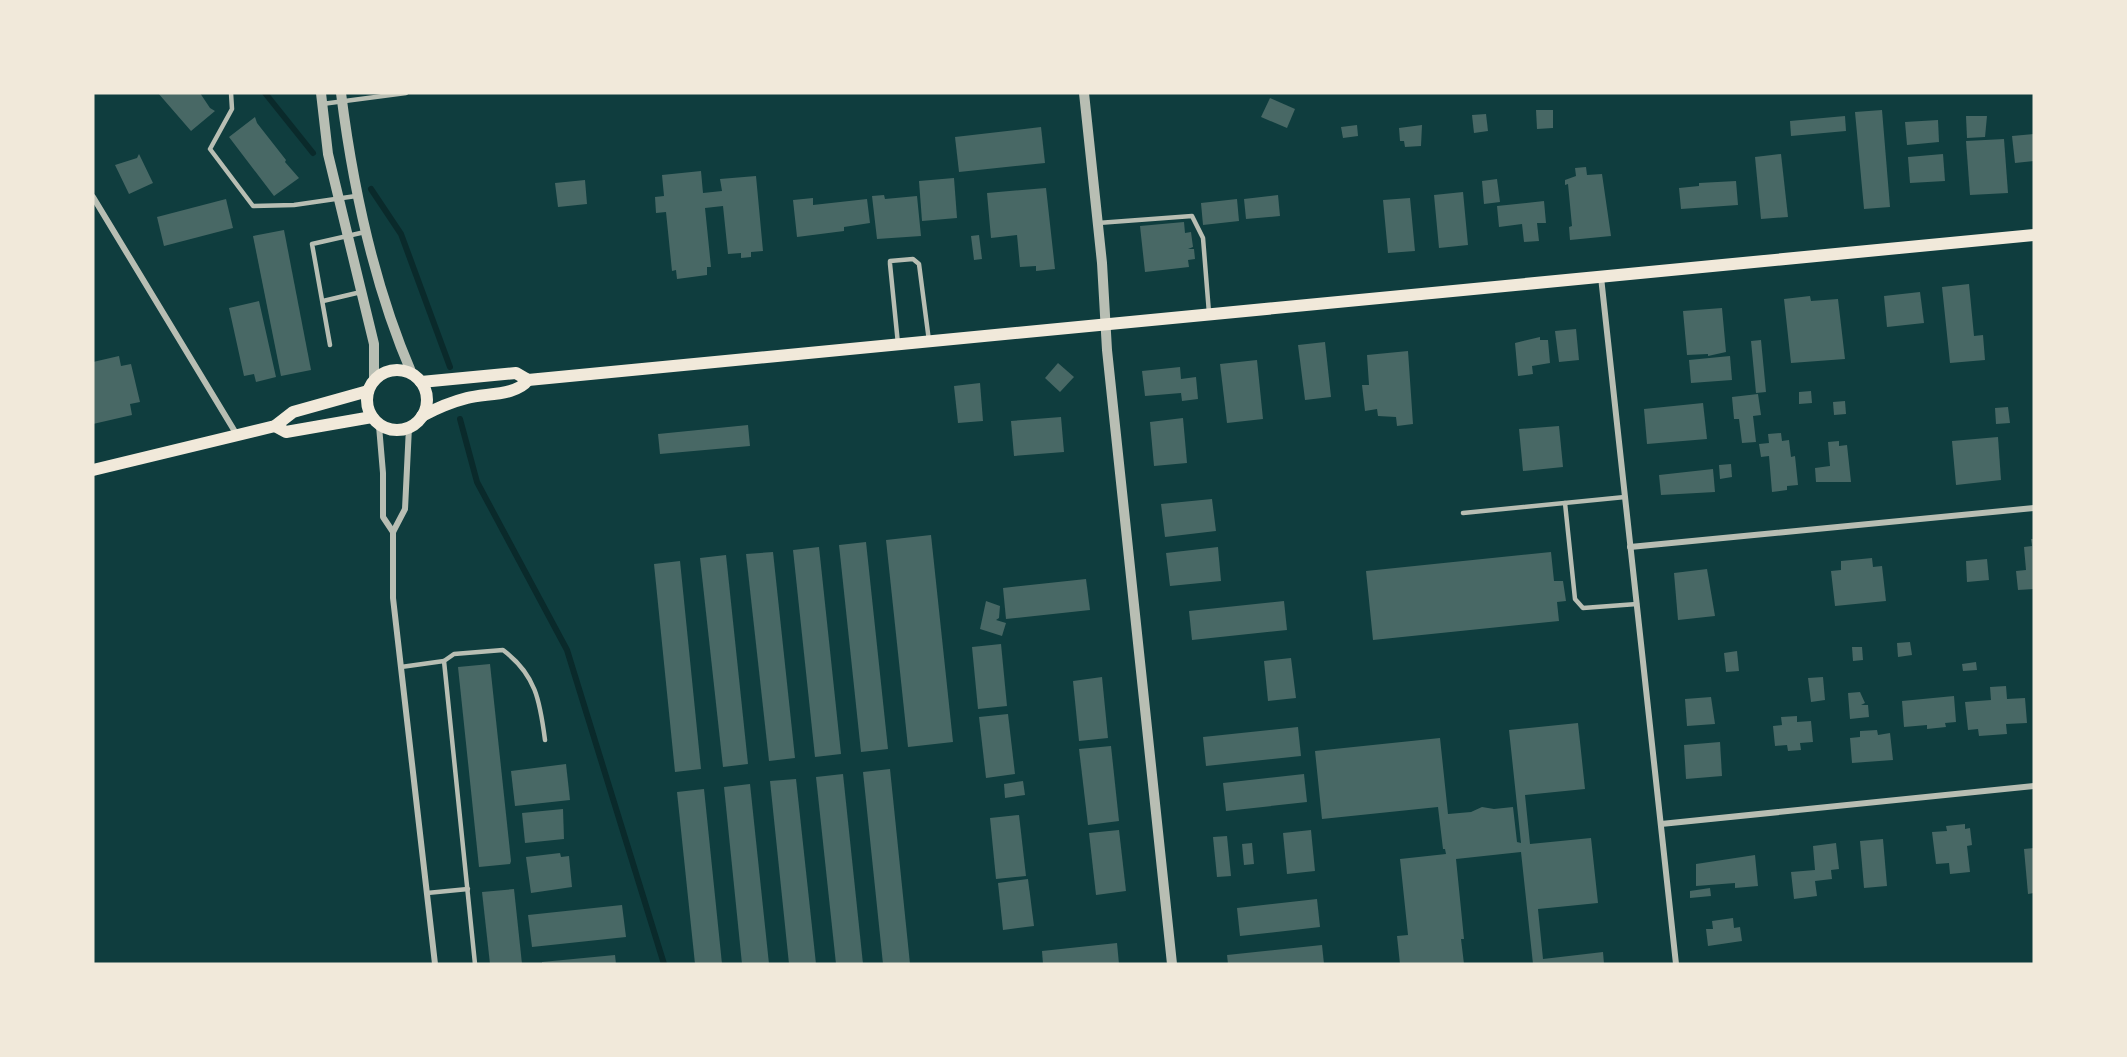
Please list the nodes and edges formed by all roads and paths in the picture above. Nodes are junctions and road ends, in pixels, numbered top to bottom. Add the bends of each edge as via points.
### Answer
1 (231, 93) edge
2 (406, 93) edge
3 (1084, 93) edge
4 (341, 97) edge
5 (321, 98) edge
6 (359, 196) junction
7 (93, 197) edge
8 (338, 199) junction
9 (1098, 223) junction
10 (367, 232) junction
11 (2034, 235) edge
12 (347, 236) junction
13 (1601, 277) junction
14 (362, 292) junction
15 (322, 301) junction
16 (1209, 313) junction
17 (1106, 323) junction
18 (929, 341) junction
19 (898, 344) junction
20 (330, 345) dead end
21 (417, 378) junction
22 (528, 380) junction
23 (371, 385) junction
24 (423, 416) junction
25 (375, 421) junction
26 (274, 426) junction
27 (409, 427) junction
28 (237, 436) junction
29 (93, 470) edge
30 (1625, 497) junction
31 (1564, 503) junction
32 (2034, 508) edge
33 (1463, 513) dead end
34 (393, 532) junction
35 (1630, 547) junction
36 (1636, 604) junction
37 (444, 661) junction
38 (401, 667) junction
39 (545, 740) dead end
40 (2034, 786) edge
41 (1660, 824) junction
42 (468, 889) junction
43 (427, 893) junction
44 (435, 964) edge
45 (475, 964) edge
46 (1172, 964) edge
47 (1676, 964) edge

1 - 8 lane via 232,109 210,149 253,206
2 - 4 lane
3 - 9 street
4 - 5 lane
4 - 6 street
5 - 8 street
6 - 8 lane
6 - 10 street
7 - 28 street
8 - 12 street
9 - 16 lane via 1192,216 1203,238
9 - 17 street
10 - 12 lane
10 - 21 street via 397,338
11 - 13 main road
12 - 14 street
12 - 15 lane via 312,244
13 - 16 main road
13 - 30 street
14 - 15 lane
14 - 23 street via 374,344
15 - 20 lane
16 - 17 main road
17 - 18 main road
17 - 46 street
18 - 19 main road
18 - 19 lane via 919,264 913,259 896,259 890,264
19 - 22 main road
21 - 22 main road via 516,373
21 - 23 main road via 392,370
21 - 24 main road via 427,398
22 - 24 main road via 520,389 445,404
23 - 25 main road via 368,408
23 - 26 main road via 293,412
24 - 27 main road
25 - 26 main road via 286,432
25 - 27 main road via 393,430
25 - 34 street via 383,473 383,517
26 - 28 main road
27 - 34 street via 405,509
28 - 29 main road
30 - 31 lane
30 - 35 street
31 - 33 lane
31 - 36 lane via 1575,599 1583,608
32 - 35 street
34 - 38 street via 393,598
35 - 36 street
36 - 41 street
37 - 38 lane
37 - 39 lane via 454,654 503,650 521,664 540,702
37 - 42 lane
38 - 43 street
40 - 41 street
41 - 47 street
42 - 43 lane
42 - 45 lane
43 - 44 street

